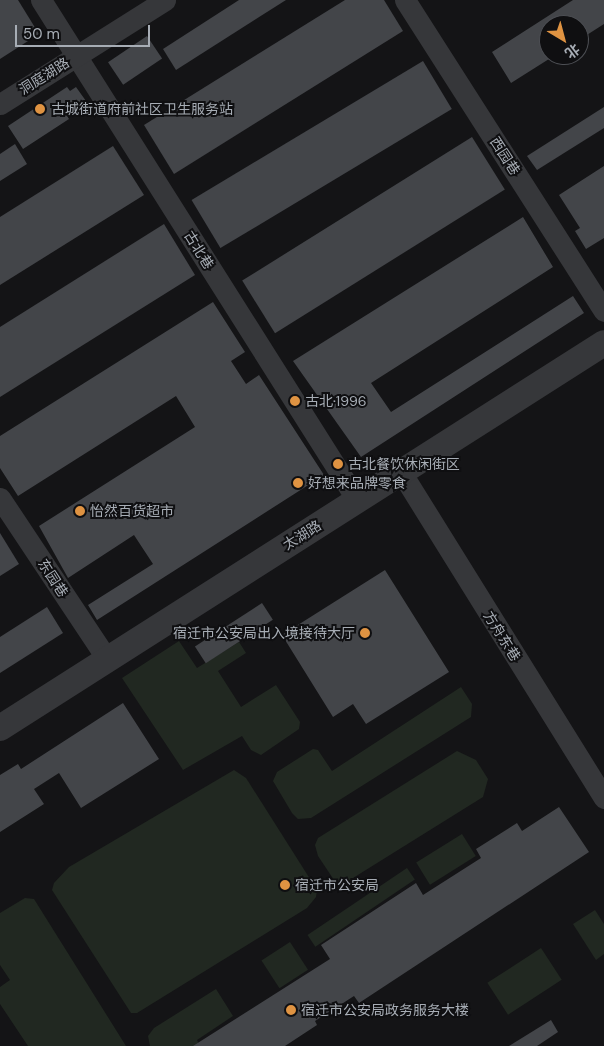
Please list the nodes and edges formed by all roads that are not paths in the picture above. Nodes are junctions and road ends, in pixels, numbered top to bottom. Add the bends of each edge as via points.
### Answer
1 (41, 0) edge
2 (165, 0) edge
3 (406, 0) edge
4 (76, 56) junction
5 (0, 104) edge
6 (604, 311) edge
7 (604, 343) edge
8 (402, 472) junction
9 (0, 498) edge
10 (357, 500) junction
11 (107, 659) junction
12 (0, 728) edge
13 (604, 798) edge

1 - 4 street, 古北巷
2 - 4 street, 洞庭湖路
3 - 6 street, 西园巷
4 - 5 street, 洞庭湖路
4 - 10 street, 古北巷
7 - 8 street, 太湖路
8 - 10 street, 太湖路
8 - 13 street, 方舟东巷
9 - 11 street, 东园巷
10 - 11 street, 太湖路
11 - 12 street, 太湖路

